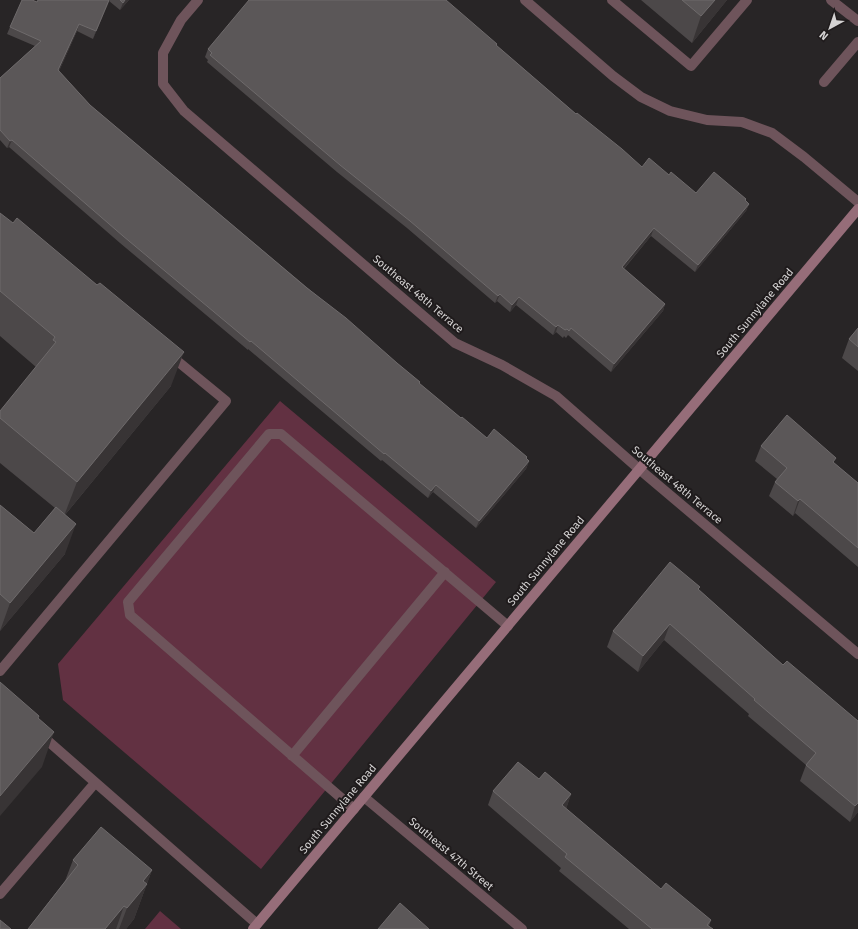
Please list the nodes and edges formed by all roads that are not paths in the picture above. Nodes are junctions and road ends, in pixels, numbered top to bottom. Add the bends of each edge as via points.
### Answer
1 (198, 0) edge
2 (525, 0) edge
3 (612, 0) edge
4 (747, 0) edge
5 (831, 0) edge
6 (858, 21) edge
7 (858, 42) edge
8 (824, 82) dead end
9 (858, 202) edge
10 (858, 209) edge
11 (165, 351) edge
12 (639, 469) junction
13 (445, 572) junction
14 (508, 626) junction
15 (858, 654) edge
16 (0, 671) edge
17 (30, 725) edge
18 (292, 756) junction
19 (95, 783) junction
20 (364, 797) junction
21 (354, 809) junction
22 (0, 894) edge
23 (255, 927) edge
24 (522, 929) edge

1 - 12 street, Southeast 48th Terrace via 181,20 163,53 163,84 184,111 455,343 502,365 556,396
2 - 9 street via 641,97 670,111 707,120 742,122 772,133
3 - 4 street via 691,66
5 - 6 street
7 - 8 street
10 - 12 main road, South Sunnylane Road
11 - 16 street via 226,401
12 - 14 main road, South Sunnylane Road
12 - 15 street, Southeast 48th Terrace
13 - 14 street
13 - 18 street
13 - 18 street via 281,434 269,434 128,602 130,615
14 - 20 main road, South Sunnylane Road
17 - 19 street
18 - 21 street
19 - 22 street
19 - 23 street
20 - 21 main road, South Sunnylane Road
20 - 24 street, Southeast 47th Street
21 - 23 main road, South Sunnylane Road

